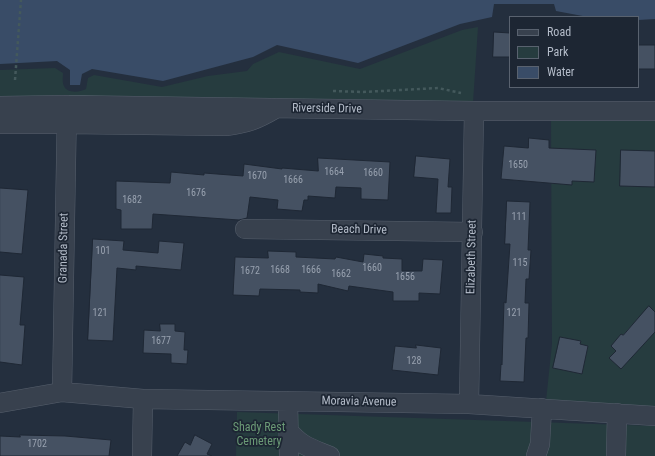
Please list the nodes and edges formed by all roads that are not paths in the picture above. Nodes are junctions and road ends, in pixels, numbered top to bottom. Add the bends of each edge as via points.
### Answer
1 (67, 105) junction
2 (0, 106) edge
3 (275, 108) junction
4 (474, 111) junction
5 (655, 111) edge
6 (0, 124) edge
7 (66, 124) junction
8 (245, 229) dead end
9 (473, 232) junction
10 (62, 392) junction
11 (144, 399) junction
12 (288, 401) junction
13 (0, 403) edge
14 (470, 404) junction
15 (542, 408) junction
16 (617, 413) junction
17 (655, 416) edge
18 (288, 430) junction
19 (537, 454) edge
20 (142, 456) edge
21 (289, 456) edge
22 (330, 456) edge
23 (616, 456) edge

1 - 2 street, Riverside Drive
1 - 3 street, Riverside Drive
1 - 7 street, Granada Street
3 - 4 street, Riverside Drive
3 - 7 street via 258,119 226,126
4 - 5 street, Riverside Drive
4 - 9 street, Elizabeth Street
6 - 7 street
7 - 10 street, Granada Street
8 - 9 street, Beach Drive
9 - 14 street, Elizabeth Street
10 - 11 street, Moravia Avenue
10 - 13 street, Moravia Avenue
11 - 12 street, Moravia Avenue
11 - 20 street
12 - 14 street, Moravia Avenue
12 - 18 street
14 - 15 street, Moravia Avenue
15 - 16 street, Moravia Avenue
15 - 19 street
16 - 17 street, Moravia Avenue
16 - 23 street
18 - 21 street
18 - 22 street via 304,446

